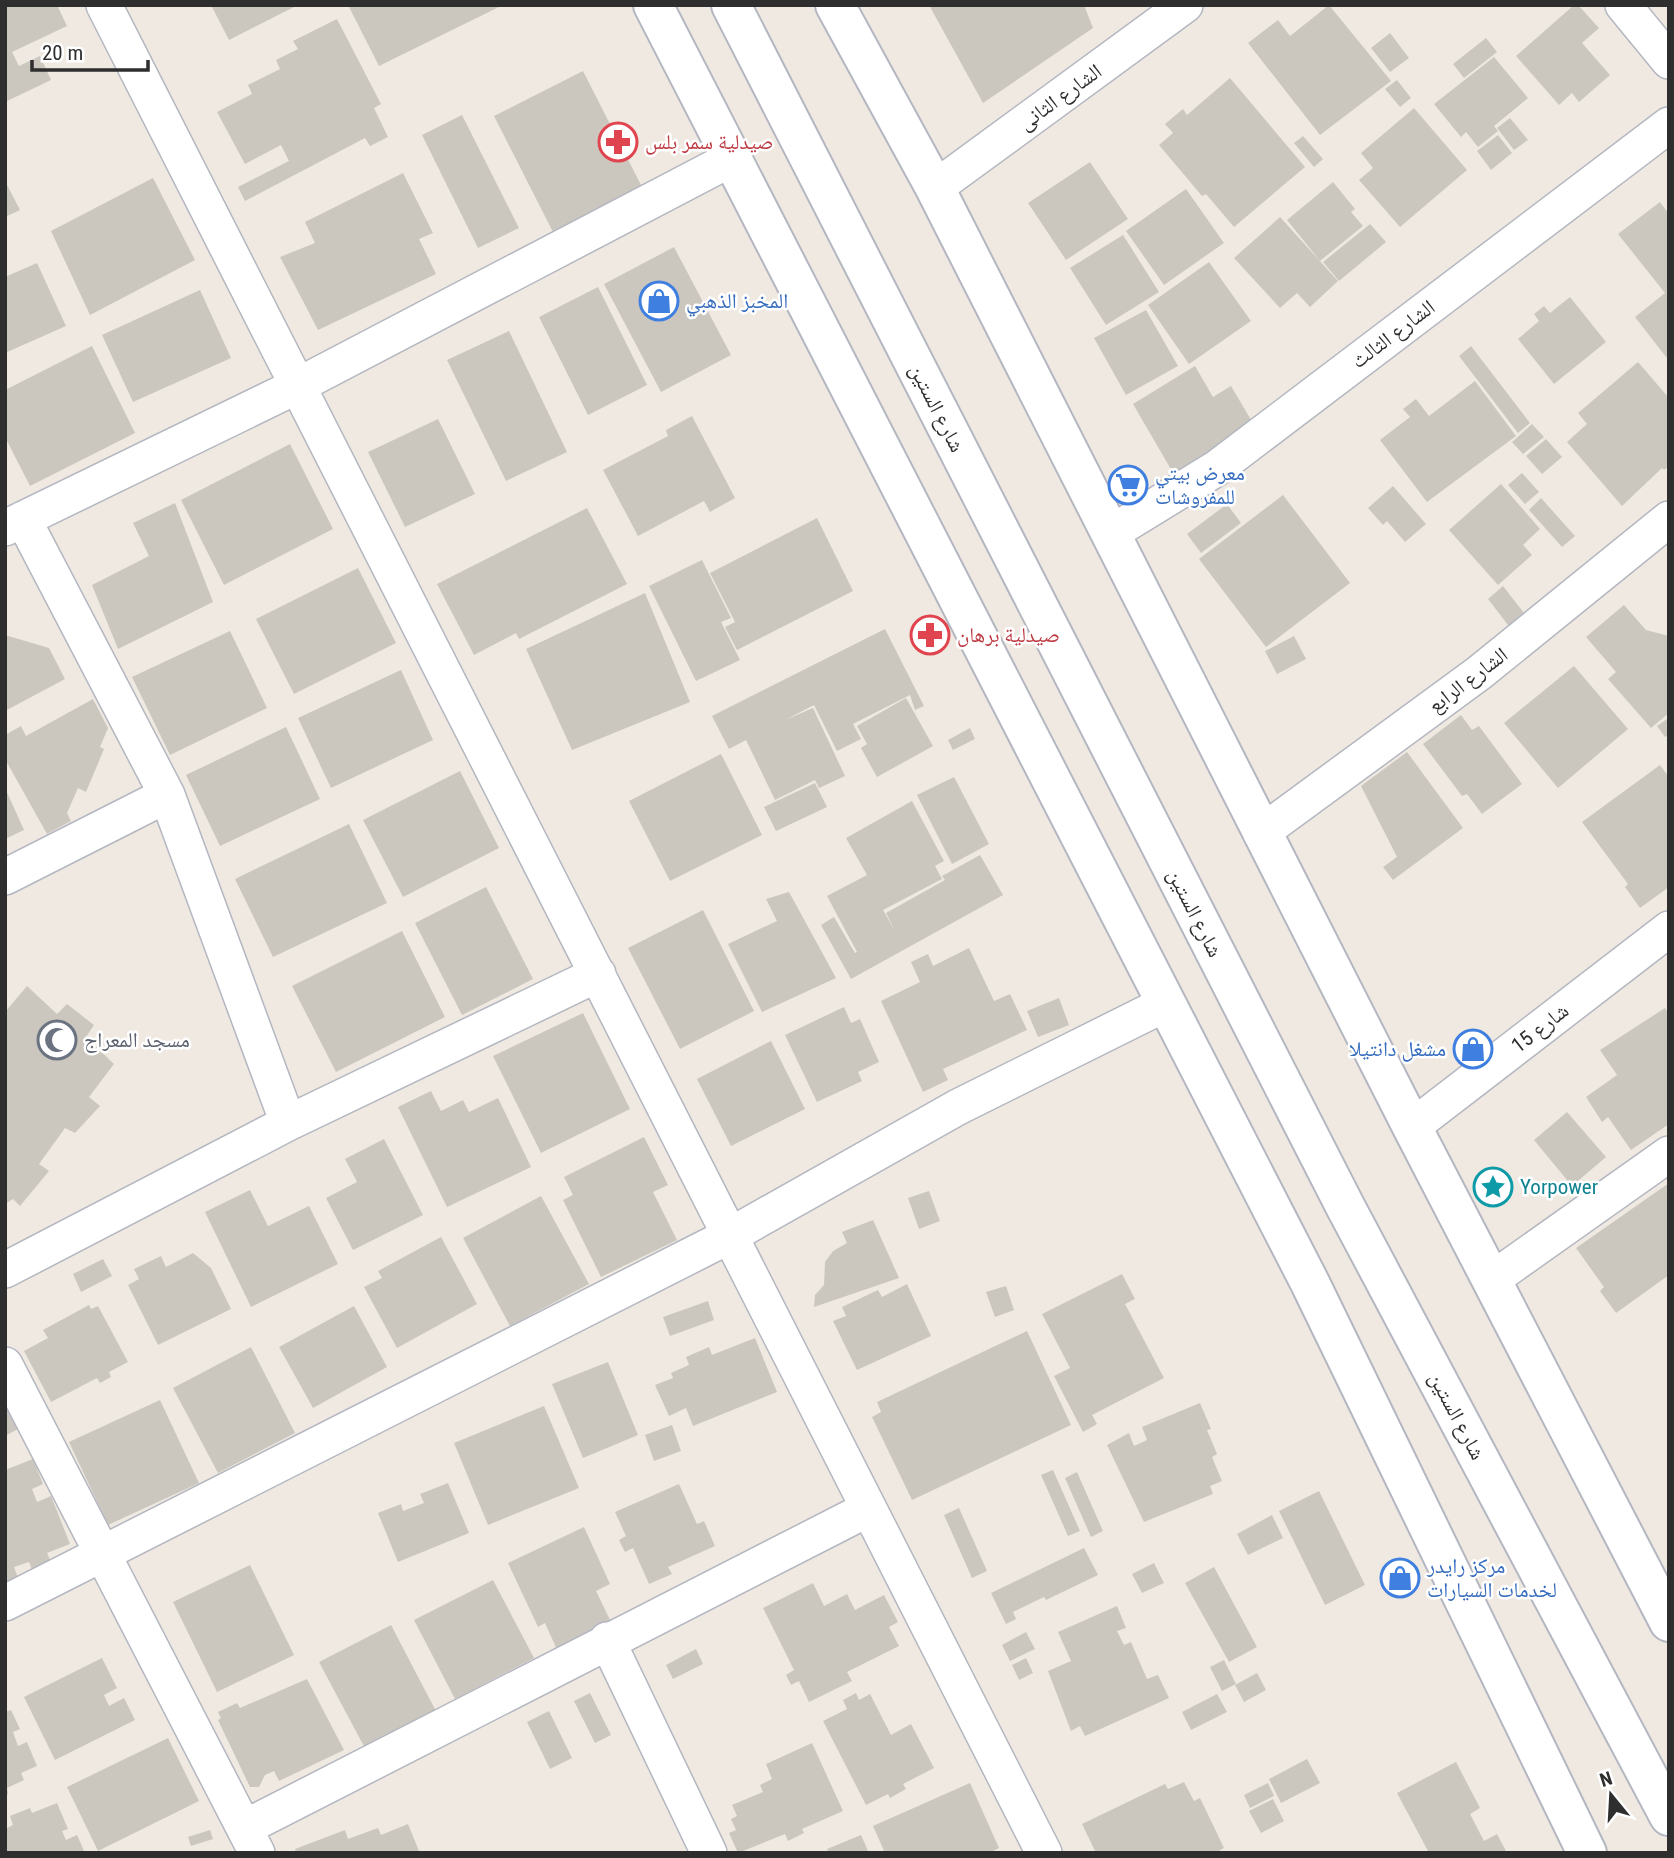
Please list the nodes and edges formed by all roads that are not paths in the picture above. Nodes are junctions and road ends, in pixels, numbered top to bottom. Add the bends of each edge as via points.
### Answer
1 (104, 5) edge
2 (653, 5) edge
3 (731, 5) edge
4 (835, 5) edge
5 (1185, 5) edge
6 (1623, 5) edge
7 (1669, 61) edge
8 (1669, 125) edge
9 (731, 159) junction
10 (935, 188) junction
11 (297, 386) junction
12 (1669, 519) edge
13 (14, 523) edge
14 (1111, 533) junction
15 (167, 795) junction
16 (1261, 833) junction
17 (5, 877) edge
18 (1669, 929) edge
19 (598, 974) junction
20 (1165, 1004) junction
21 (288, 1123) junction
22 (1412, 1127) junction
23 (1669, 1154) edge
24 (731, 1234) junction
25 (5, 1270) edge
26 (1491, 1280) junction
27 (5, 1365) edge
28 (868, 1509) junction
29 (102, 1555) junction
30 (5, 1603) edge
31 (1669, 1622) edge
32 (607, 1640) junction
33 (1669, 1816) edge
34 (250, 1840) edge
35 (709, 1853) edge
36 (1044, 1853) edge
37 (1587, 1853) edge

1 - 11 street
2 - 9 main road
3 - 33 main road, شارع الستين via 1345,1206
4 - 10 main road
5 - 10 street, الشارع الثانى
6 - 7 street
8 - 14 street, الشارع الثالث via 1217,468
9 - 11 street
9 - 20 main road
10 - 14 main road
11 - 13 street
11 - 19 street
12 - 16 street, الشارع الرابع via 1479,673
13 - 15 street
14 - 16 main road
15 - 17 street
15 - 21 street
16 - 22 main road
18 - 22 street, شارع 15
19 - 21 street
19 - 24 street
20 - 24 street via 958,1108
20 - 37 main road via 1316,1296
21 - 25 street
22 - 26 main road
23 - 26 street
24 - 28 street
24 - 29 street
26 - 31 main road
27 - 29 street
28 - 32 street
28 - 36 street
29 - 30 street
29 - 34 street
32 - 34 street
32 - 35 street

